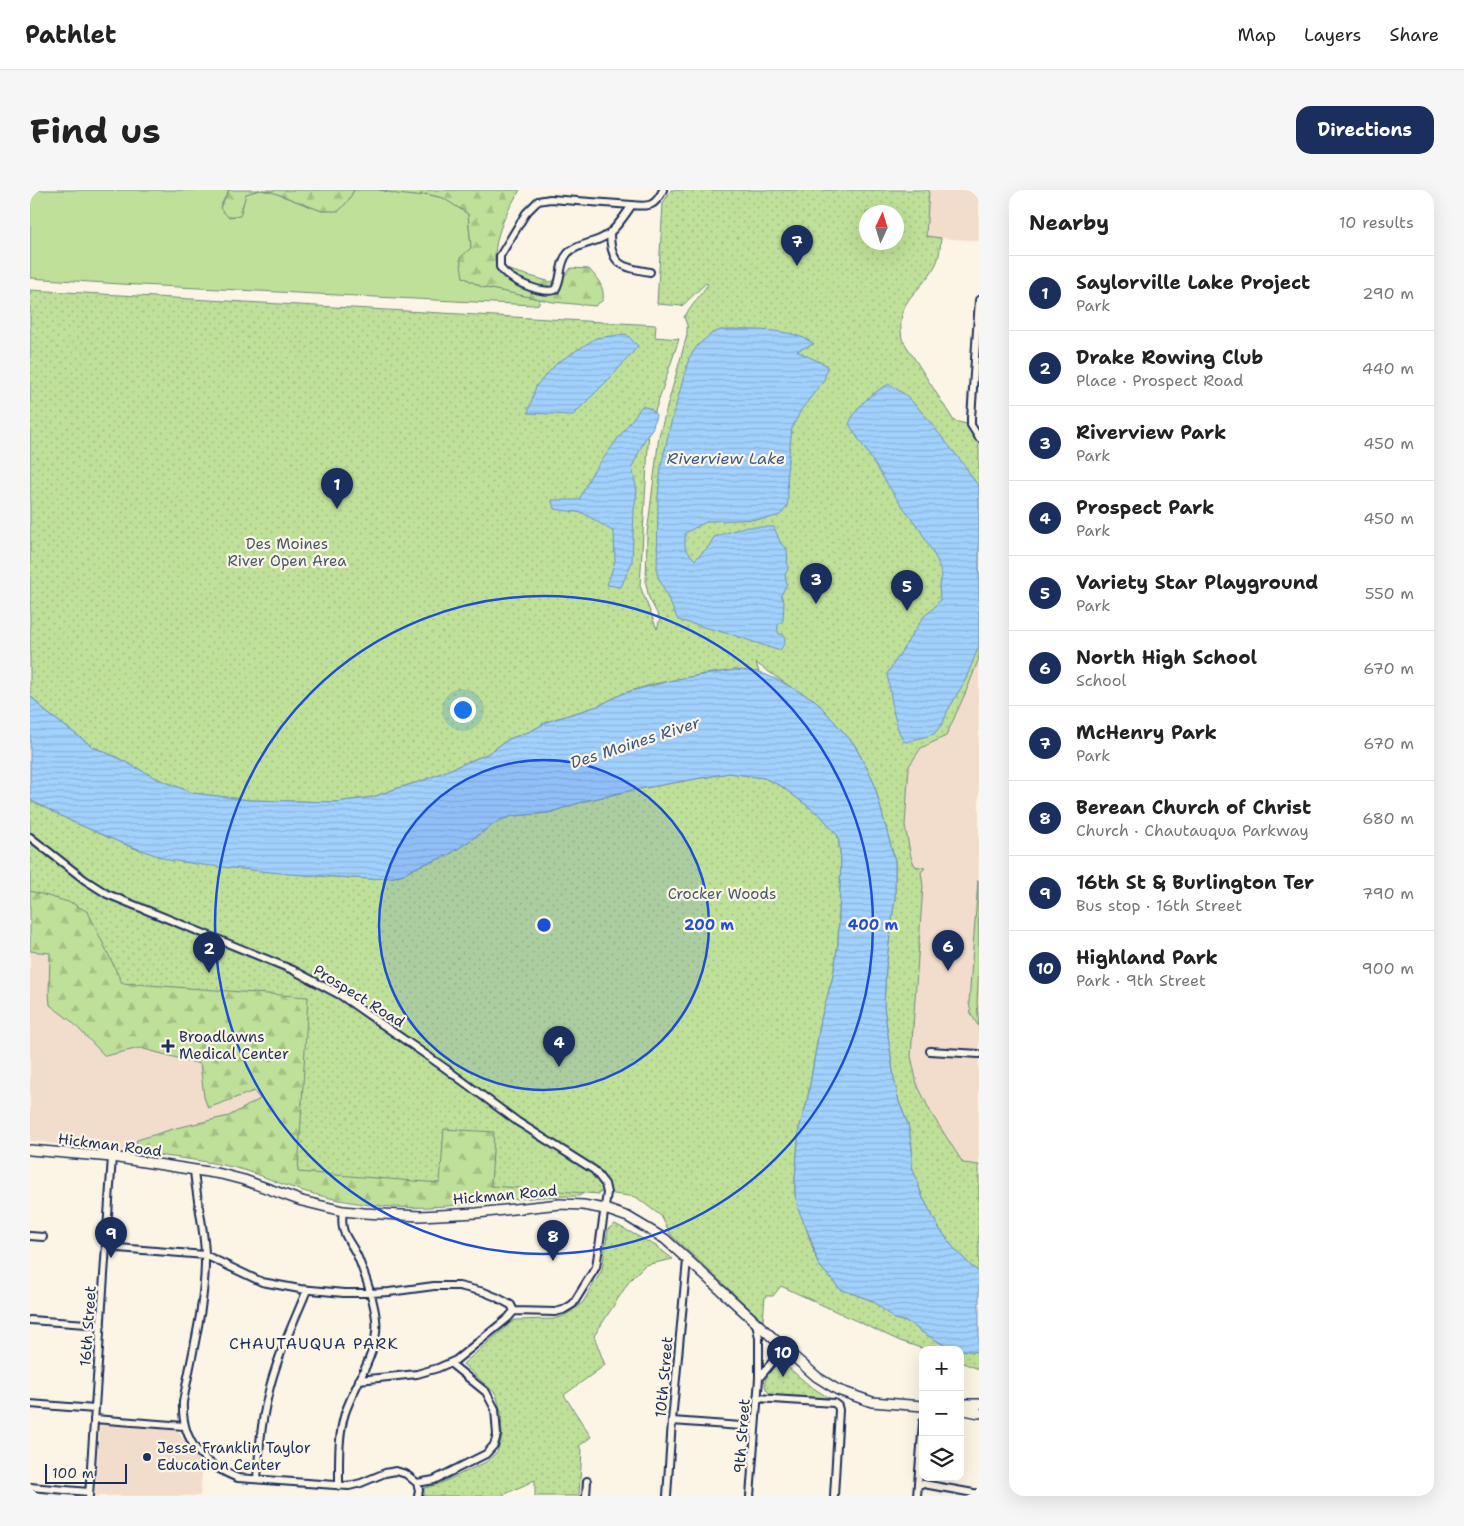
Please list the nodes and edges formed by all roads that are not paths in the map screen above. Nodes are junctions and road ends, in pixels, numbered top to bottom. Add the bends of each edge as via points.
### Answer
1 (663, 190) edge
2 (632, 205) junction
3 (610, 232) junction
4 (650, 272) dead end
5 (979, 300) edge
6 (977, 347) edge
7 (979, 438) edge
8 (30, 837) edge
9 (930, 1051) dead end
10 (979, 1054) edge
11 (30, 1150) edge
12 (112, 1157) junction
13 (194, 1170) junction
14 (605, 1209) junction
15 (344, 1211) junction
16 (30, 1236) edge
17 (43, 1237) dead end
18 (106, 1247) junction
19 (205, 1255) junction
20 (688, 1260) junction
21 (307, 1290) junction
22 (370, 1293) junction
23 (514, 1311) junction
24 (30, 1320) edge
25 (756, 1323) junction
26 (101, 1325) junction
27 (784, 1349) junction
28 (450, 1363) junction
29 (759, 1378) junction
30 (359, 1380) junction
31 (757, 1398) junction
32 (30, 1404) edge
33 (979, 1404) edge
34 (964, 1405) edge
35 (919, 1406) edge
36 (95, 1409) junction
37 (964, 1409) edge
38 (979, 1413) edge
39 (94, 1419) junction
40 (672, 1421) junction
41 (184, 1426) junction
42 (755, 1427) junction
43 (922, 1436) edge
44 (257, 1479) junction
45 (587, 1481) dead end
46 (417, 1483) junction
47 (918, 1483) junction
48 (339, 1486) junction
49 (30, 1487) edge
50 (89, 1494) edge
51 (979, 1494) edge
52 (418, 1496) edge
53 (586, 1496) edge
54 (667, 1496) edge
55 (750, 1496) edge
56 (834, 1496) edge
57 (917, 1496) edge

1 - 2 street via 658,200 650,205
2 - 3 street
2 - 3 street via 542,199 526,213 499,263 511,277 544,292 555,290 568,252
3 - 4 street via 611,250 617,262 623,267
5 - 6 street
6 - 7 street via 971,425
8 - 14 street, Prospect Road via 107,894 293,970 340,995 518,1122 594,1170 605,1184
9 - 10 street
11 - 12 main road, Hickman Road
12 - 13 main road, Hickman Road
12 - 18 street, 16th Street
13 - 15 main road, Hickman Road via 244,1180 302,1201
13 - 19 street
14 - 15 main road, Hickman Road via 560,1204 420,1216
14 - 20 main road, Hickman Road via 653,1231
14 - 23 street, Prospect Road via 596,1267 573,1304 555,1312
15 - 22 street via 344,1233 359,1258
16 - 17 street
18 - 19 street
18 - 26 street, 16th Street
19 - 21 street via 262,1282
19 - 41 street via 202,1305 183,1402
20 - 25 main road, Hickman Road
20 - 40 street, 10th Street
21 - 22 street
21 - 44 street via 268,1394
22 - 23 street via 458,1286 496,1297 511,1305
22 - 30 street via 377,1320 376,1334
23 - 28 street
24 - 26 street
25 - 27 main road, Hickman Road
25 - 29 street, 9th Street via 760,1338
26 - 36 street, 16th Street
27 - 29 street, 9th Street
27 - 35 main road, Hickman Road via 838,1390 872,1402
28 - 30 street via 417,1374
28 - 46 street via 486,1392 495,1409 497,1435 486,1454 434,1480
29 - 31 street, 9th Street
30 - 48 street via 342,1425
31 - 42 street, 9th Street
31 - 56 street via 834,1403 838,1406
32 - 36 street
33 - 34 main road
36 - 39 street, 16th Street
37 - 38 main road
39 - 41 street
39 - 50 street, 16th Street
40 - 42 street
40 - 54 street, 10th Street
41 - 44 street via 192,1444 210,1464 238,1478
42 - 55 street, 9th Street
43 - 47 street
44 - 48 street
45 - 53 street
46 - 48 street via 396,1471 361,1483
46 - 52 street
47 - 51 street
47 - 57 street
49 - 50 street

